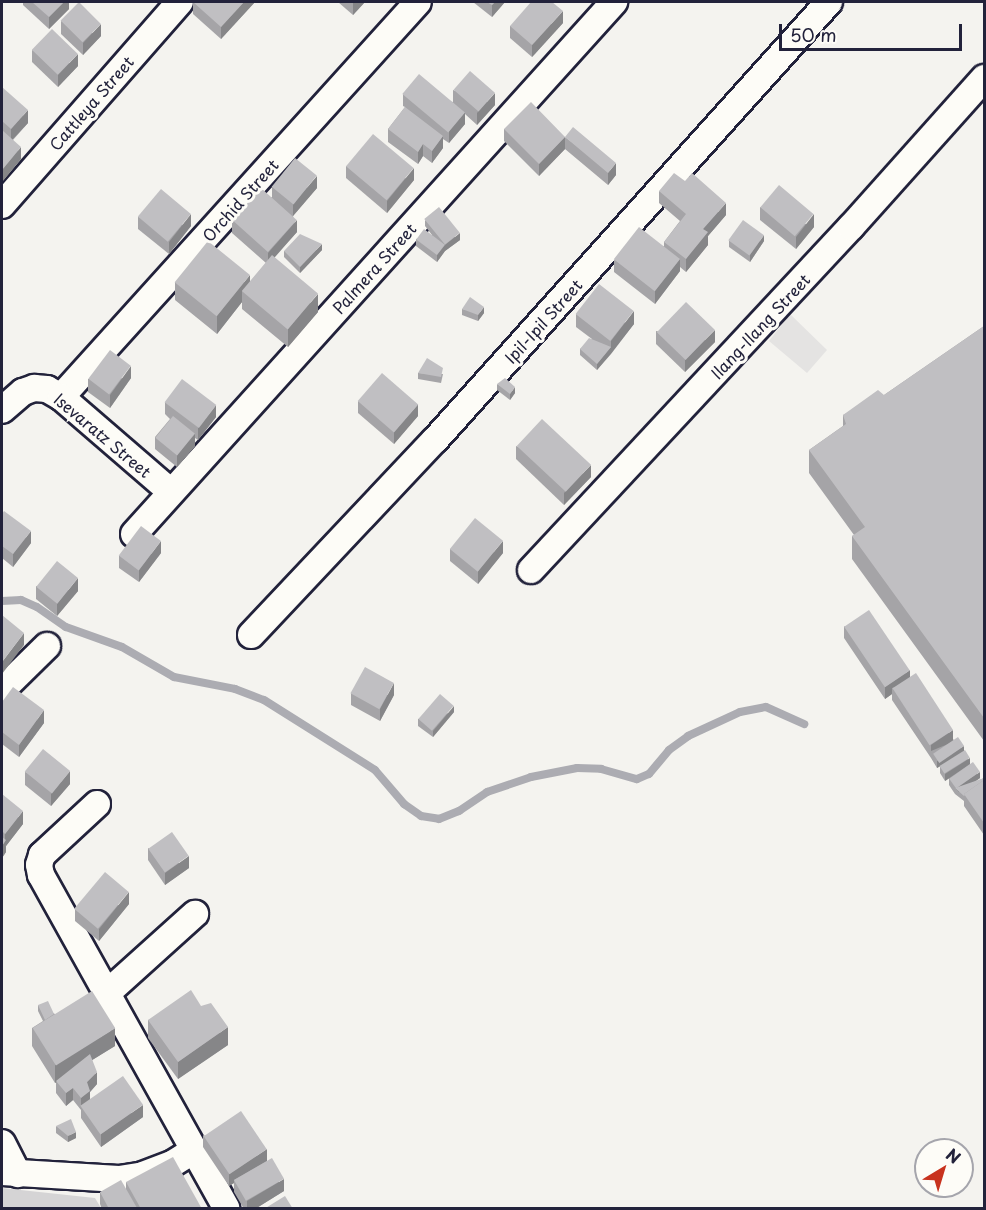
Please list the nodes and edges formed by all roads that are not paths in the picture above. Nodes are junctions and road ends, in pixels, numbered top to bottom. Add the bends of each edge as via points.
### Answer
1 (180, 2) edge
2 (418, 2) edge
3 (614, 2) edge
4 (829, 2) edge
5 (984, 78) edge
6 (2, 205) edge
7 (61, 398) junction
8 (2, 410) edge
9 (171, 492) junction
10 (134, 534) edge
11 (531, 570) dead end
12 (251, 635) dead end
13 (47, 646) dead end
14 (2, 690) edge
15 (98, 804) dead end
16 (195, 915) dead end
17 (106, 994) junction
18 (2, 1143) edge
19 (194, 1150) junction
20 (10, 1173) edge
21 (226, 1209) edge

1 - 6 street, Cattleya Street
2 - 7 street, Orchid Street
3 - 9 street, Palmera Street
4 - 12 street, Ipil-Ipil Street via 458,414
5 - 11 street, Ilang-Ilang Street via 852,227
7 - 8 street, Isevaratz Street via 47,389 34,388
7 - 9 street, Isevaratz Street
9 - 10 street, Palmera Street
13 - 14 street
15 - 17 street via 50,846 39,865
16 - 17 street
17 - 19 street
18 - 20 street
19 - 20 street via 172,1164 119,1179
19 - 21 street

